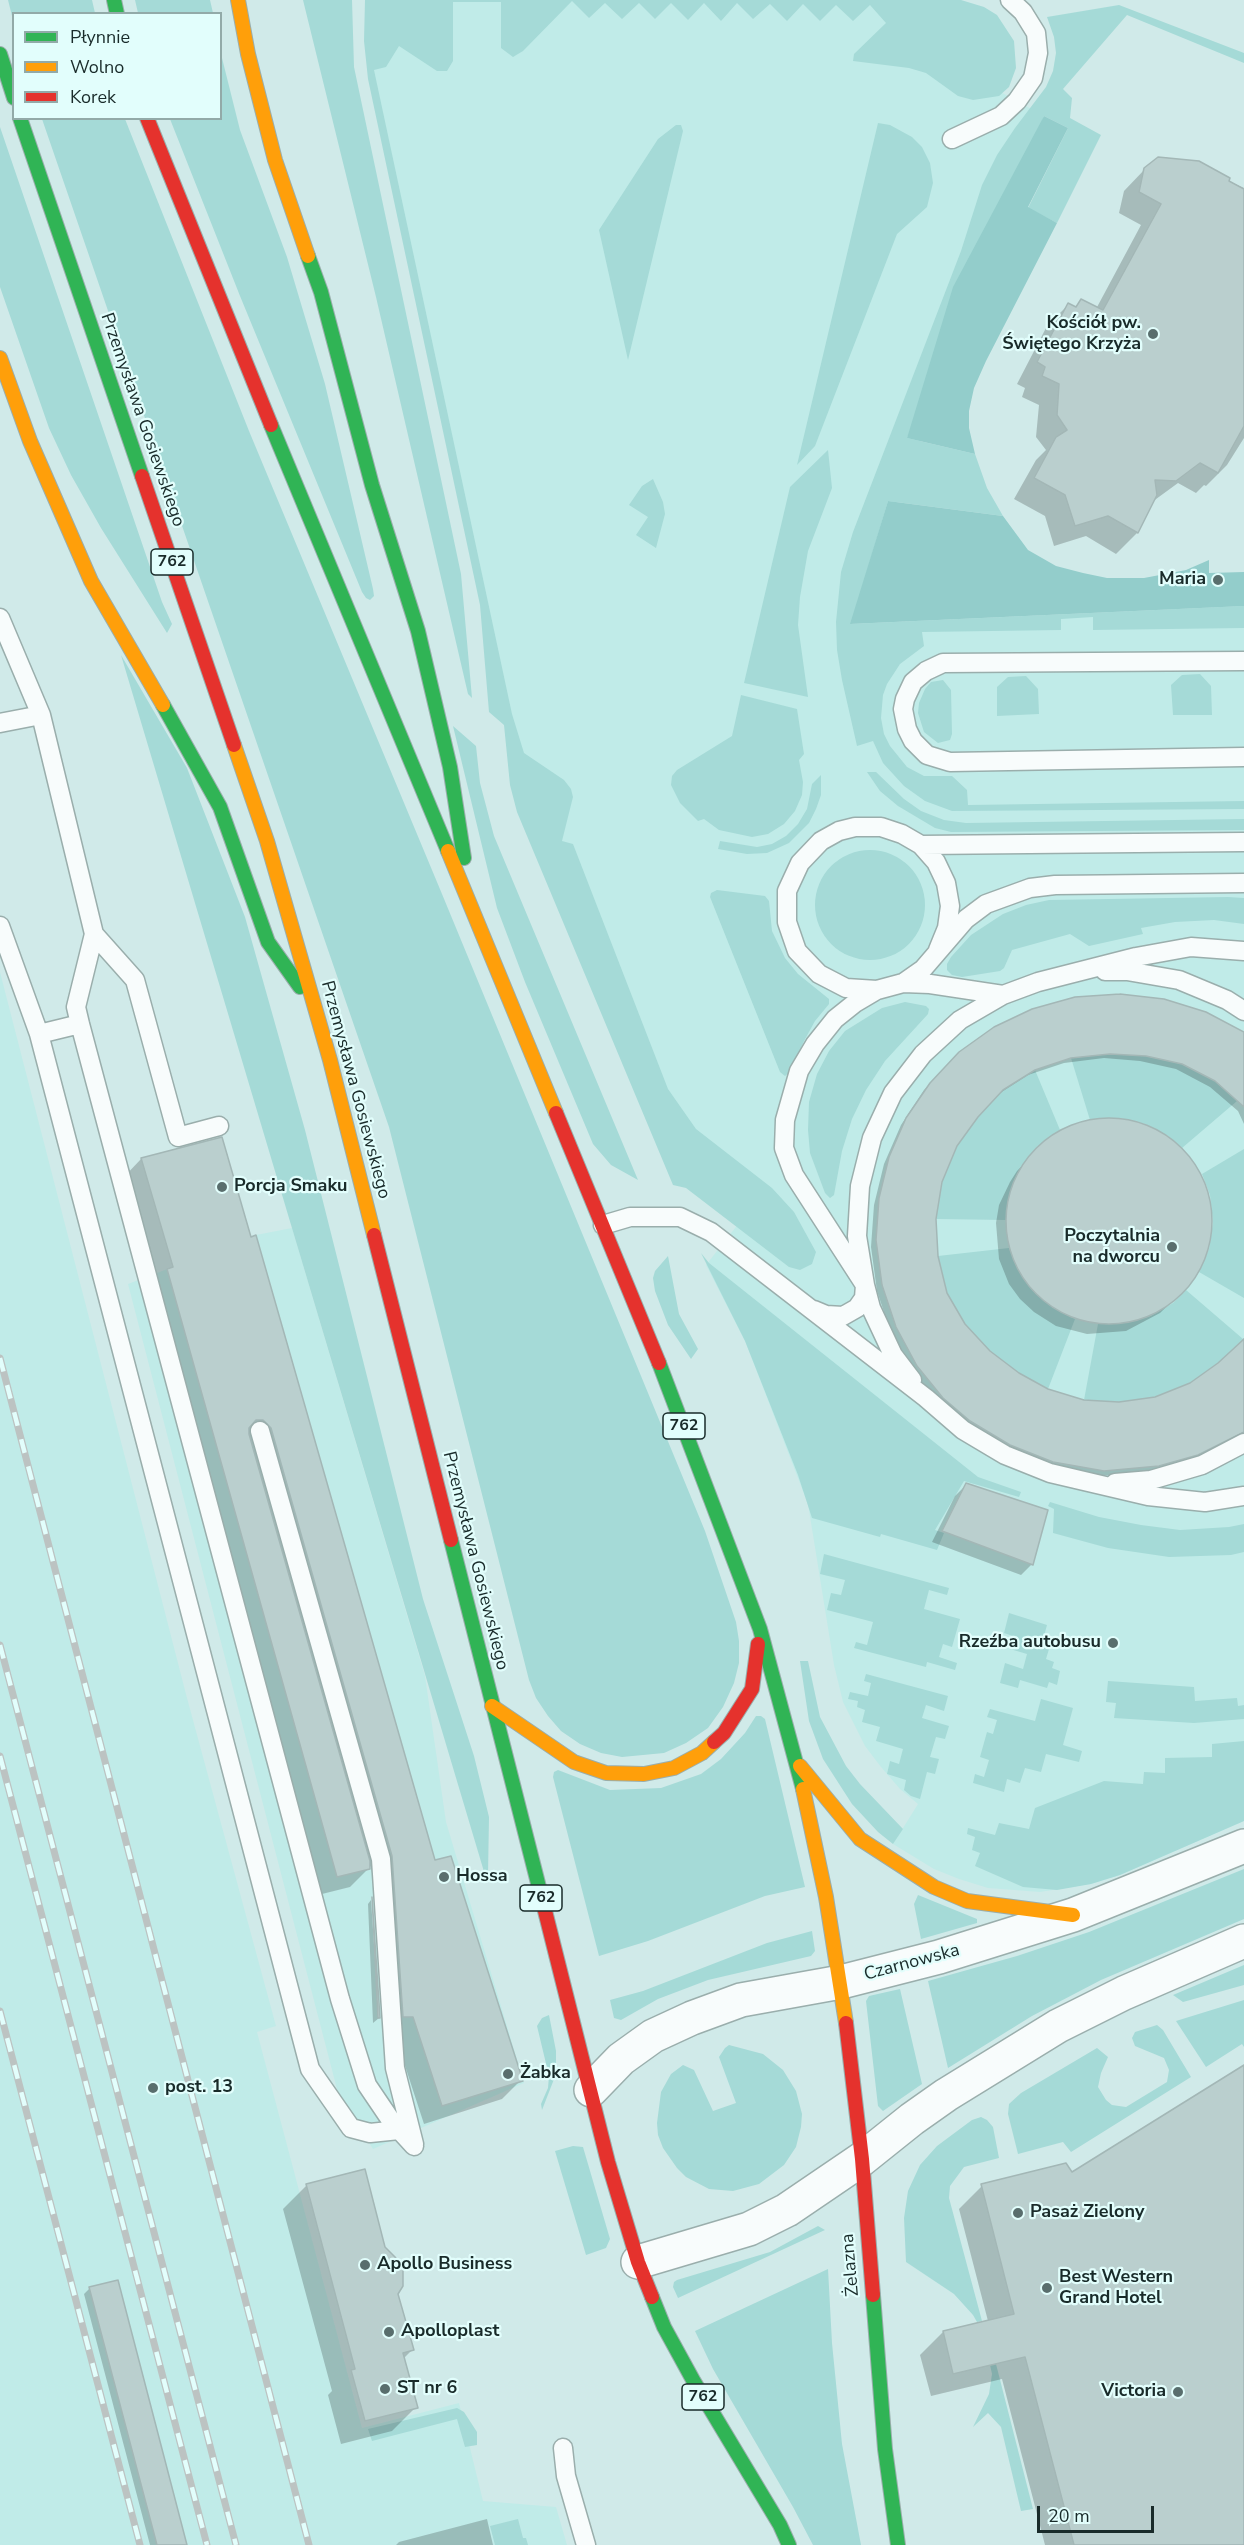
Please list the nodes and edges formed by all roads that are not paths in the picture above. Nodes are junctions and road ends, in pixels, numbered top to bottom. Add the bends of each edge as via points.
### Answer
1 (238, 0) edge
2 (1010, 0) edge
3 (0, 54) edge
4 (12, 92) edge
5 (21, 120) edge
6 (148, 120) edge
7 (952, 139) dead end
8 (0, 358) edge
9 (0, 618) edge
10 (1244, 661) edge
11 (41, 715) junction
12 (0, 723) edge
13 (1244, 757) edge
14 (1244, 842) edge
15 (921, 845) junction
16 (1244, 883) edge
17 (473, 910) junction
18 (0, 926) edge
19 (94, 934) junction
20 (938, 950) junction
21 (1244, 951) edge
22 (1073, 972) junction
23 (903, 983) junction
24 (877, 990) junction
25 (1003, 995) junction
26 (315, 1008) junction
27 (1244, 1011) edge
28 (80, 1024) junction
29 (39, 1034) junction
30 (219, 1125) dead end
31 (603, 1225) junction
32 (864, 1286) junction
33 (804, 1306) junction
34 (926, 1398) junction
35 (260, 1431) dead end
36 (1244, 1443) edge
37 (1098, 1484) junction
38 (1244, 1496) edge
39 (760, 1629) junction
40 (492, 1706) junction
41 (797, 1763) junction
42 (1244, 1846) edge
43 (1073, 1915) junction
44 (1244, 1941) edge
45 (841, 1982) junction
46 (591, 2090) junction
47 (399, 2130) junction
48 (862, 2159) junction
49 (638, 2262) junction
50 (563, 2448) dead end
51 (585, 2545) edge
52 (789, 2545) edge
53 (898, 2545) edge

1 - 17 main road via 275,160 321,292 372,485 418,632 450,767
2 - 7 lane via 1036,33 1038,53 1033,78 1001,116
3 - 4 main road
5 - 26 main road, Przemysława Gosiewskiego / 762 via 267,841
6 - 17 main road, 762
8 - 26 main road via 30,441 91,581 220,807 268,942
9 - 11 lane
10 - 13 lane via 943,663 913,682 903,709 913,741 927,755 950,762
11 - 12 lane
11 - 19 lane
14 - 15 lane
15 - 20 lane via 936,862 946,883 950,906 948,928
15 - 24 lane via 881,827 839,831 821,841 800,863 787,891 787,922 804,959 819,974 846,988
16 - 20 lane via 1065,884 1030,888 986,904 966,919
17 - 31 main road, 762
18 - 29 lane
19 - 28 lane via 76,1007
19 - 30 lane via 135,980 178,1137
20 - 23 lane via 923,969
21 - 22 lane via 1191,947
22 - 25 lane
22 - 27 lane via 1127,971 1179,980
23 - 24 lane
23 - 25 lane
24 - 32 lane via 835,1019 815,1044 799,1071 784,1130 784,1148 794,1175
25 - 32 lane via 960,1020 923,1054 893,1093 872,1138 860,1186 857,1236
26 - 40 main road, Przemysława Gosiewskiego / 762 via 362,1179
28 - 29 lane
28 - 47 lane via 340,1999 367,2085
29 - 47 lane via 310,2069 351,2128 370,2133
31 - 33 lane via 630,1217 688,1220 711,1232
31 - 39 main road, 762
32 - 33 lane via 864,1298 857,1308 843,1316 826,1316
32 - 34 lane via 893,1356
33 - 34 lane
34 - 37 lane via 963,1430 1005,1455 1050,1473
35 - 47 lane via 381,1860 394,2068 414,2146
36 - 37 lane via 1202,1465 1151,1480
37 - 38 lane via 1148,1496 1205,1503
39 - 40 main road via 752,1689 740,1710 724,1733 702,1753 674,1768 644,1774 606,1773 574,1762
39 - 41 main road, 762
40 - 46 main road, Przemysława Gosiewskiego / 762
41 - 43 main road via 860,1839 934,1887 968,1901
41 - 45 main road, 762
42 - 43 street, Czarnowska
43 - 45 street, Czarnowska via 939,1957
44 - 48 street via 1058,2026 946,2095
45 - 46 street, Czarnowska via 741,2000 692,2018 652,2036
45 - 48 main road, Żelazna / 762
46 - 49 main road, 762
48 - 49 street via 786,2210 749,2229
48 - 53 main road, Żelazna / 762 via 885,2449
49 - 52 main road, 762 via 664,2327
50 - 51 lane via 566,2476

